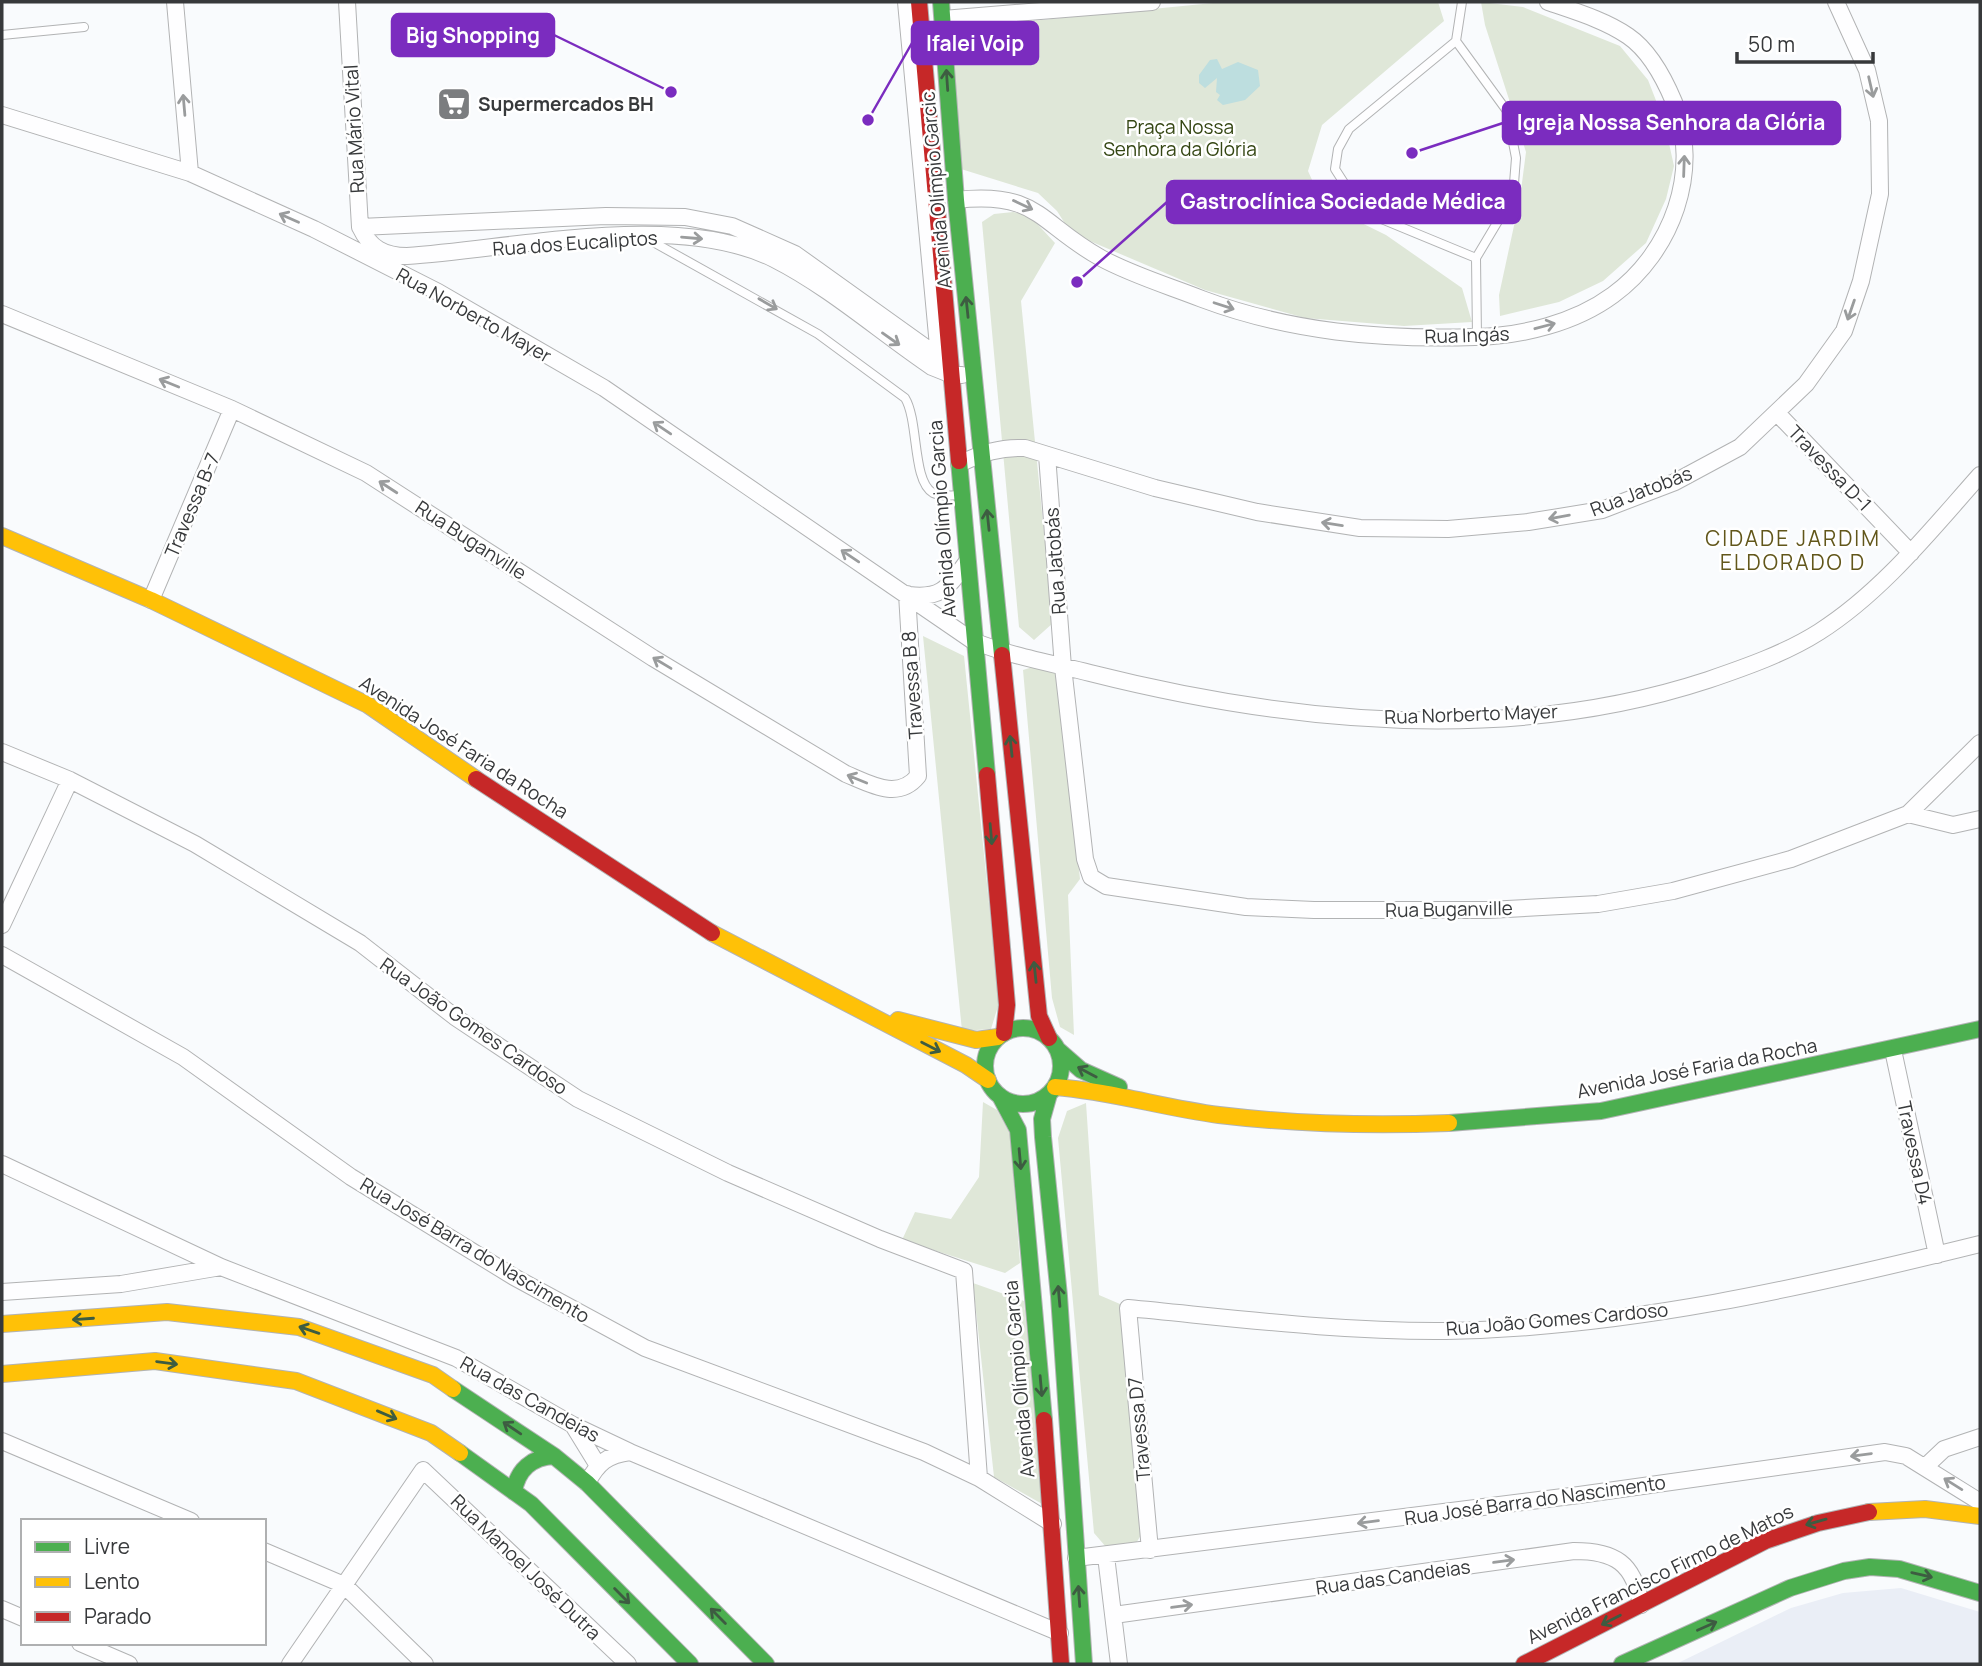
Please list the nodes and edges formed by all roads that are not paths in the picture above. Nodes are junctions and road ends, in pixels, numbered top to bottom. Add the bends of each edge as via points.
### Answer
1 (175, 2) edge
2 (346, 2) edge
3 (906, 2) edge
4 (919, 2) edge
5 (942, 2) edge
6 (1153, 2) edge
7 (1462, 2) edge
8 (1548, 2) edge
9 (1836, 2) edge
10 (1007, 7) edge
11 (943, 19) junction
12 (84, 27) dead end
13 (2, 35) edge
14 (1455, 41) junction
15 (2, 115) edge
16 (190, 173) junction
17 (956, 200) junction
18 (360, 227) junction
19 (644, 237) junction
20 (334, 239) junction
21 (429, 254) junction
22 (1476, 258) junction
23 (438, 292) junction
24 (2, 314) edge
25 (1477, 337) junction
26 (952, 375) junction
27 (974, 375) junction
28 (232, 409) junction
29 (1777, 414) junction
30 (982, 453) junction
31 (1048, 455) junction
32 (960, 464) junction
33 (1980, 475) edge
34 (962, 495) junction
35 (2, 536) edge
36 (1911, 553) junction
37 (966, 562) junction
38 (906, 594) junction
39 (151, 600) junction
40 (973, 641) junction
41 (1002, 652) junction
42 (1063, 667) junction
43 (1980, 743) edge
44 (2, 752) edge
45 (918, 776) joint
46 (70, 780) junction
47 (1908, 814) junction
48 (1980, 819) edge
49 (2, 925) edge
50 (2, 956) edge
51 (849, 1005) junction
52 (1980, 1029) edge
53 (1001, 1035) junction
54 (1053, 1043) junction
55 (1893, 1050) junction
56 (988, 1080) junction
57 (1052, 1091) junction
58 (1000, 1096) junction
59 (1167, 1106) junction
60 (2, 1164) edge
61 (1980, 1244) edge
62 (1937, 1255) junction
63 (221, 1267) junction
64 (2, 1292) edge
65 (1128, 1308) joint
66 (2, 1324) edge
67 (2, 1374) edge
68 (573, 1424) junction
69 (1980, 1437) edge
70 (2, 1441) edge
71 (630, 1452) junction
72 (554, 1456) junction
73 (597, 1464) junction
74 (1925, 1467) junction
75 (979, 1478) junction
76 (587, 1483) junction
77 (514, 1492) junction
78 (1980, 1502) edge
79 (1980, 1516) edge
80 (186, 1519) edge
81 (1054, 1524) junction
82 (1150, 1550) junction
83 (266, 1553) edge
84 (1105, 1556) junction
85 (1076, 1558) junction
86 (344, 1585) junction
87 (1980, 1592) edge
88 (1641, 1605) junction
89 (2, 1609) edge
90 (1114, 1615) junction
91 (21, 1617) edge
92 (1059, 1633) junction
93 (85, 1645) edge
94 (129, 1664) edge
95 (290, 1664) edge
96 (425, 1664) edge
97 (628, 1664) edge
98 (690, 1664) edge
99 (766, 1664) edge
100 (1061, 1664) edge
101 (1084, 1664) edge
102 (1119, 1664) edge
103 (1524, 1664) edge
104 (1622, 1664) edge

16 -> 1 street
2 - 18 street, Rua Mário Vital
3 - 18 street via 939,356 796,254 732,226 685,217 606,216
4 - 26 street, Avenida Olímpio Garcia
5 - 11 street, Avenida Olímpio Garcic
6 - 10 street
7 - 14 lane
25 -> 8 street, Rua Ingás via 1518,334 1567,320 1614,294 1658,249 1676,211 1685,174 1680,117 1661,71 1629,36
9 -> 29 street, Rua Jatobás via 1867,70 1879,121 1880,194 1861,281 1844,331 1806,384
10 - 11 street
17 -> 11 street, Avenida Olímpio Garcic
12 - 13 lane
14 - 22 lane via 1507,111 1516,158 1513,196
14 - 22 lane via 1349,129 1338,149 1335,169 1362,211
15 - 16 street, Rua Norberto Mayer
20 -> 16 street, Rua Norberto Mayer
17 -> 25 street, Rua Ingás via 986,197 1029,206 1104,260 1274,322 1336,334
27 -> 17 street, Avenida Olímpio Garcic
18 - 20 street
18 - 21 street, Rua dos Eucaliptos via 371,246 387,254
19 - 21 street, Rua dos Eucaliptos
19 -> 26 street, Rua dos Eucaliptos via 703,239 773,259 932,367
19 -> 34 lane via 818,334 897,392 912,409 927,488 936,495
20 - 23 street, Rua Norberto Mayer
21 - 23 street via 426,272
22 - 25 lane
38 -> 23 street, Rua Norberto Mayer via 604,388
28 -> 24 street, Rua Buganville
26 - 27 street, Rua dos Eucaliptos
26 - 32 street, Avenida Olímpio Garcia
27 - 30 street
28 - 39 street, Travessa B-7
45 -> 28 street, Rua Buganville via 900,790 879,788 846,774 653,658 366,472
29 -> 31 street, Rua Jatobás via 1740,447 1675,482 1602,510 1528,523 1448,529 1360,528 1257,512 1155,488
29 - 36 street, Travessa D-1
30 - 31 street, Rua Jatobás via 1025,448
30 - 32 street, Rua Jatobás
41 -> 30 street
31 - 42 street, Rua Jatobás
32 - 34 street, Avenida Olímpio Garcia
33 - 36 street, Rua Norberto Mayer
34 - 37 street, Avenida Olímpio Garcia
35 - 39 street, Avenida José Faria da Rocha
36 - 42 street, Rua Norberto Mayer via 1819,632 1747,667 1651,698 1558,713 1454,719 1254,707 1170,693
37 - 38 street via 940,593 927,597
37 - 40 street, Avenida Olímpio Garcia
38 - 40 street, Rua Norberto Mayer
38 - 45 street, Travessa B 8
39 - 51 street, Avenida José Faria da Rocha via 368,705 728,943
40 - 41 street, Rua Norberto Mayer
40 -> 53 street, Avenida Olímpio Garcia via 1007,1005
41 - 42 street, Rua Norberto Mayer
54 -> 41 street via 1039,1016
42 - 47 street, Rua Buganville via 1085,859 1091,877 1106,886 1220,904 1314,910 1488,911 1598,904 1673,891 1791,859
43 - 47 street, Rua Buganville
44 - 46 street, Rua João Gomes Cardoso
46 - 49 street
46 - 75 street, Rua João Gomes Cardoso via 195,844 360,943 455,1017 578,1099 728,1173 964,1271
47 - 48 street via 1953,825
50 - 75 street, Rua José Barra do Nascimento via 183,1057 351,1177 514,1277 633,1341 924,1452
51 - 53 street, Avenida José Faria da Rocha via 964,1037
51 -> 56 street, Avenida José Faria da Rocha
52 - 55 street, Avenida José Faria da Rocha
53 - 54 street via 1027,1028
53 - 56 street via 986,1057
54 - 57 street via 1061,1061
59 -> 54 street, Avenida José Faria da Rocha via 1081,1070
55 - 59 street, Avenida José Faria da Rocha via 1601,1111 1499,1120 1284,1121
55 - 62 street, Travessa D4
56 - 58 street
57 - 58 street via 1024,1104
57 - 59 street, Avenida José Faria da Rocha via 1081,1089
85 -> 57 street via 1042,1119
58 -> 81 street, Avenida Olímpio Garcia via 1017,1130
60 - 63 street, Rua das Candeias
61 - 62 street, Rua João Gomes Cardoso
62 - 65 street, Rua João Gomes Cardoso via 1710,1304 1446,1331 1285,1323
63 - 64 street via 121,1284
63 - 68 street, Rua das Candeias via 456,1358
65 - 82 street, Travessa D7
72 -> 66 street via 433,1375 299,1327 167,1312
67 -> 77 street via 155,1361 296,1381 430,1433
68 - 71 street, Rua das Candeias
68 - 73 street
69 - 74 street via 1944,1448
70 - 80 street
71 - 73 street via 614,1454
71 - 92 street, Rua das Candeias
72 - 76 street
72 - 77 street via 536,1458 524,1467
73 - 76 street
78 -> 74 street, Rua José Barra do Nascimento
74 -> 82 street, Rua José Barra do Nascimento via 1906,1456 1885,1452
75 - 81 street, Rua José Barra do Nascimento
99 -> 76 street
77 -> 98 street
79 -> 88 street, Avenida Francisco Firmo de Matos via 1917,1508 1836,1516 1765,1541
81 - 92 street, Avenida Olímpio Garcia
82 - 84 street, Rua José Barra do Nascimento
83 - 86 street
84 - 85 street, Rua José Barra do Nascimento
84 - 90 street
101 -> 85 street
86 - 95 street
86 - 96 street
86 - 97 street, Rua Manoel José Dutra via 423,1470
104 -> 87 street via 1790,1588 1844,1571 1899,1569
90 -> 88 street, Rua das Candeias via 1574,1551 1613,1556 1638,1584
88 -> 103 street, Avenida Francisco Firmo de Matos
89 - 91 street
90 - 102 street
92 - 100 street, Avenida Olímpio Garcia
93 - 94 street

